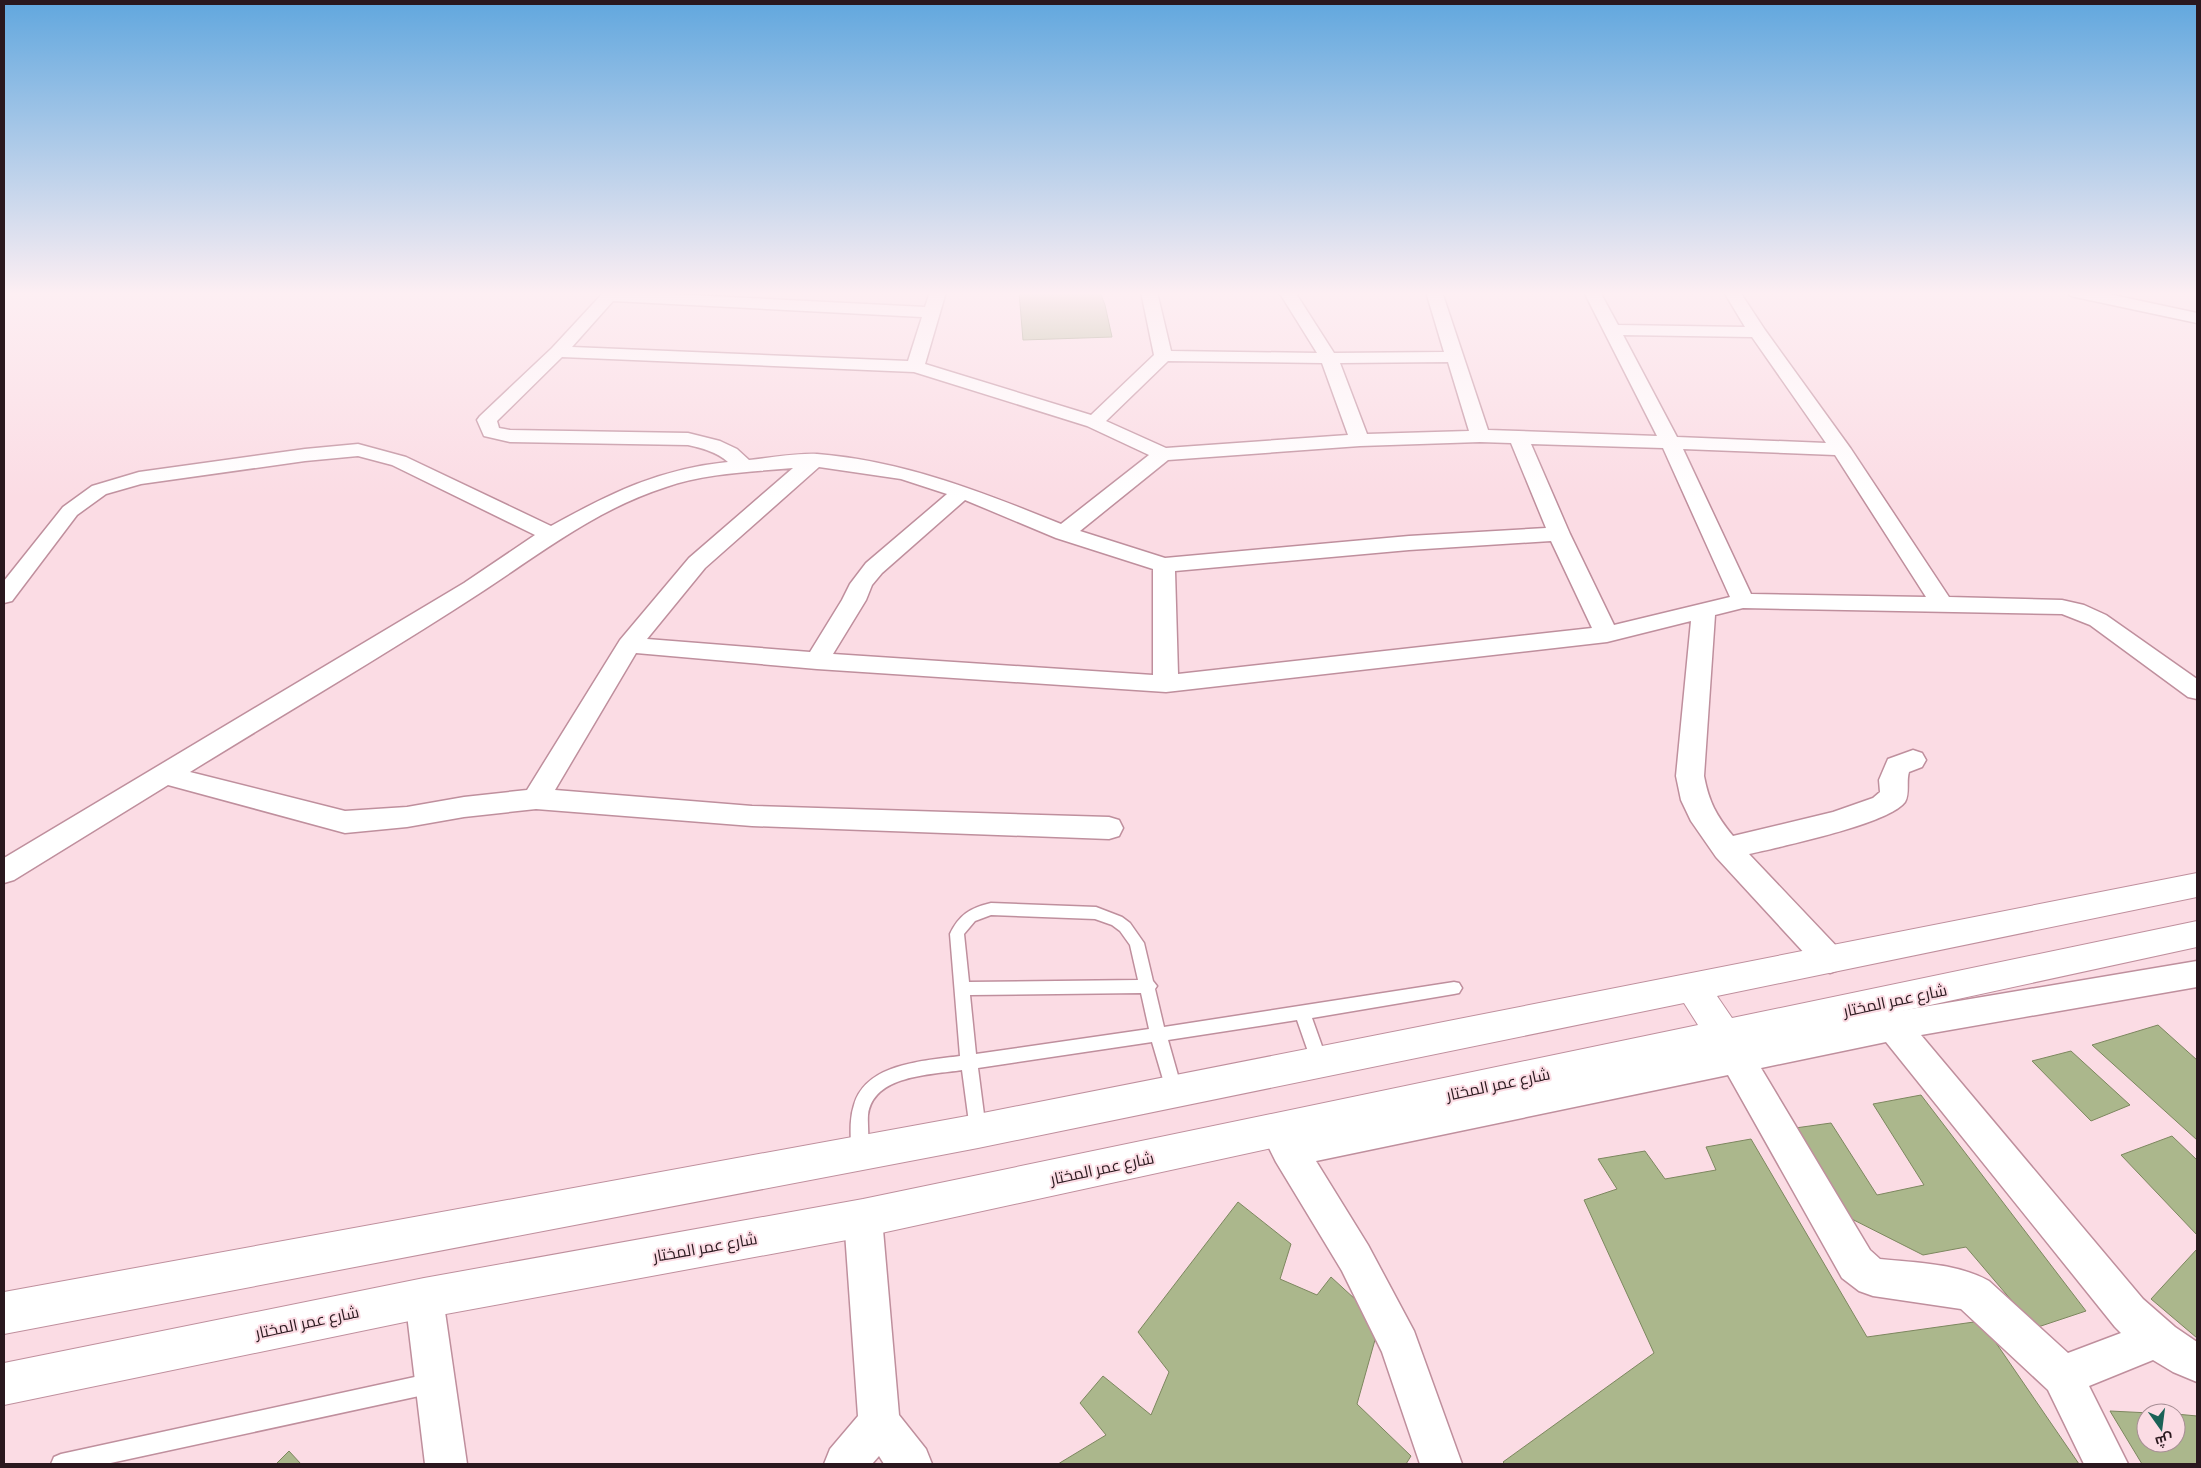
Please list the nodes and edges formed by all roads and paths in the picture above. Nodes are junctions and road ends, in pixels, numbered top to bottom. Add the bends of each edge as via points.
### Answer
1 (549, 361) edge
2 (760, 361) edge
3 (917, 361) edge
4 (1157, 361) edge
5 (1330, 361) edge
6 (1456, 361) edge
7 (1628, 361) edge
8 (1777, 361) edge
9 (915, 367) junction
10 (1094, 422) junction
11 (1480, 436) junction
12 (1518, 436) junction
13 (1360, 440) junction
14 (1670, 443) junction
15 (1840, 449) junction
16 (1163, 454) junction
17 (815, 460) junction
18 (743, 466) junction
19 (962, 492) junction
20 (1064, 533) junction
21 (551, 534) junction
22 (1560, 534) junction
23 (1164, 565) junction
24 (4, 596) edge
25 (1743, 601) junction
26 (1942, 604) junction
27 (1704, 611) junction
28 (1607, 634) junction
29 (629, 645) junction
30 (818, 661) junction
31 (1166, 684) junction
32 (2197, 691) edge
33 (1913, 760) dead end
34 (166, 775) junction
35 (536, 799) junction
36 (1109, 828) dead end
37 (1726, 849) junction
38 (4, 872) edge
39 (2197, 885) edge
40 (2197, 934) edge
41 (1830, 960) junction
42 (2197, 974) edge
43 (1149, 986) junction
44 (1454, 988) dead end
45 (1692, 988) junction
46 (962, 989) junction
47 (1303, 1014) junction
48 (1893, 1026) junction
49 (1158, 1034) junction
50 (1731, 1047) junction
51 (969, 1063) junction
52 (1320, 1063) junction
53 (1175, 1093) junction
54 (978, 1131) junction
55 (1283, 1140) junction
56 (859, 1154) junction
57 (863, 1218) junction
58 (424, 1298) junction
59 (4, 1313) edge
60 (2156, 1339) junction
61 (2197, 1362) edge
62 (2062, 1376) junction
63 (435, 1382) junction
64 (4, 1384) edge
65 (879, 1423) junction
66 (61, 1464) edge
67 (446, 1464) edge
68 (845, 1464) edge
69 (911, 1464) edge
70 (1441, 1464) edge
71 (2107, 1464) edge

1 - 18 street via 487,420 491,432 510,436 688,440 713,445 730,453
2 - 9 street
3 - 9 street
4 - 10 street
5 - 13 street
6 - 11 street
7 - 14 street
8 - 15 street
9 - 10 street
10 - 16 street
11 - 12 street
11 - 13 street
12 - 14 street
12 - 22 street
13 - 16 street
14 - 15 street
14 - 25 street
15 - 26 street
16 - 20 street
17 - 18 street
17 - 19 street via 906,474
17 - 29 street via 697,563
18 - 21 street via 700,471 660,482 617,498
19 - 20 street
19 - 30 street via 874,568 861,584
20 - 23 street
21 - 24 street via 399,461 358,450 305,455 139,478 99,490 70,511
21 - 34 street via 472,588
22 - 23 street
22 - 28 street
23 - 31 street
25 - 26 street
25 - 27 street
26 - 32 street via 2076,610 2098,620
27 - 28 street
27 - 37 street via 1690,776 1694,800
28 - 31 street
29 - 30 street
29 - 35 street
30 - 31 street
33 - 37 street via 1898,766 1893,780 1894,796 1882,806 1839,821
34 - 35 street via 345,822
34 - 38 street
35 - 36 street via 752,816
37 - 41 street
39 - 41 street
40 - 50 street, شارع عمر المختار
41 - 45 street
42 - 48 street
43 - 46 lane
43 - 46 lane via 1137,943 1117,921 1096,913 991,909 969,916 957,934
43 - 49 lane
44 - 47 lane
45 - 50 street
45 - 52 street
46 - 51 lane
47 - 49 lane
47 - 52 lane
48 - 50 street
48 - 60 street via 2129,1313
49 - 51 lane
49 - 53 lane
50 - 55 street, شارع عمر المختار
50 - 62 street via 1862,1270 1873,1277 1965,1289
51 - 54 lane
51 - 56 lane via 894,1076 875,1085 862,1102
52 - 53 street
53 - 54 street
54 - 56 street
55 - 57 street, شارع عمر المختار
55 - 70 street via 1355,1258 1400,1345
56 - 59 street
57 - 58 street, شارع عمر المختار
57 - 65 street
58 - 63 street
58 - 64 street, شارع عمر المختار
60 - 61 street
60 - 62 street
62 - 71 street
63 - 66 lane
63 - 67 street
65 - 68 street
65 - 69 street

